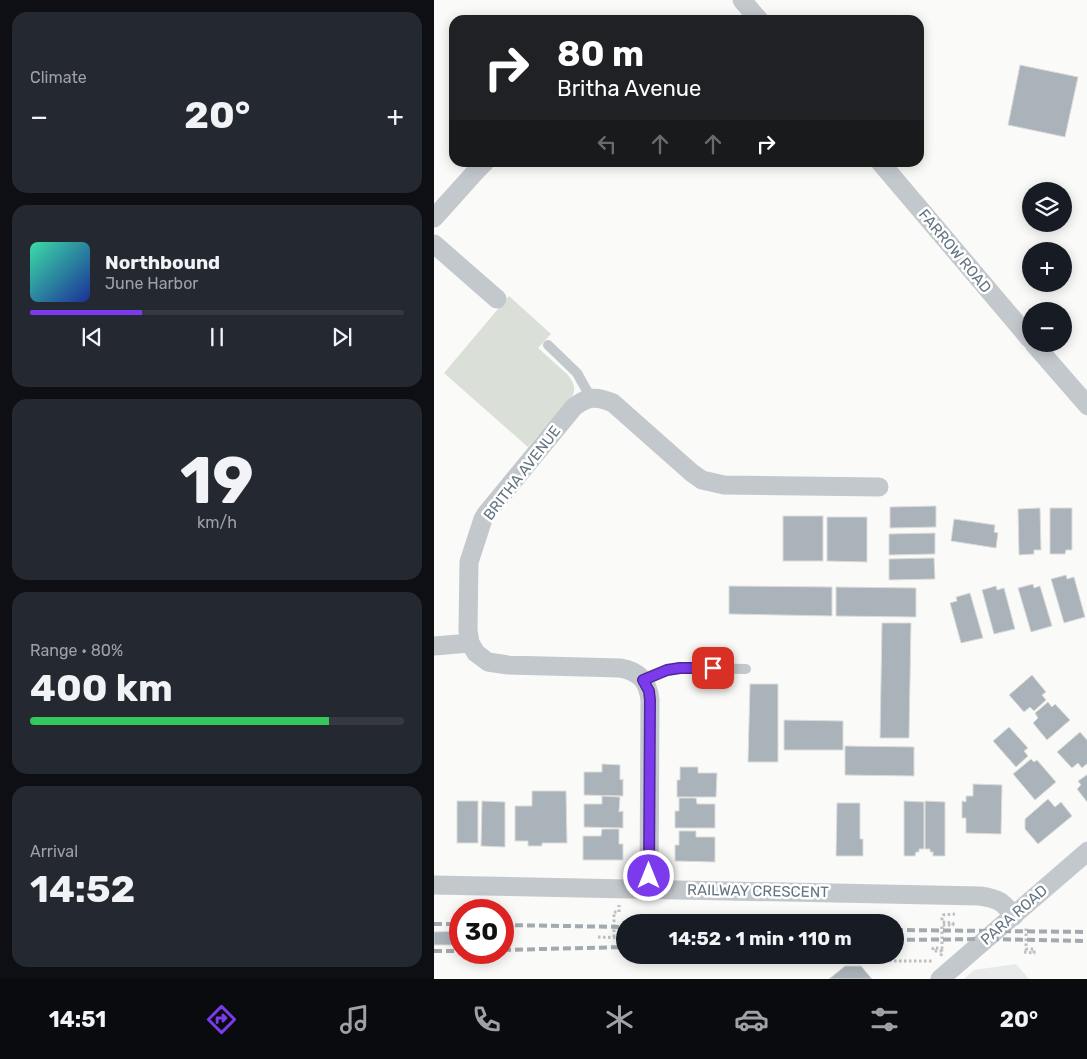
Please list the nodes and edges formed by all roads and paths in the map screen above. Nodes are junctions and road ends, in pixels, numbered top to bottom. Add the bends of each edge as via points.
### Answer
1 (742, 0) edge
2 (755, 15) edge
3 (480, 167) edge
4 (884, 167) edge
5 (434, 218) edge
6 (434, 244) edge
7 (497, 299) dead end
8 (1022, 330) edge
9 (548, 345) dead end
10 (1041, 352) edge
11 (590, 398) junction
12 (1087, 406) edge
13 (879, 486) dead end
14 (470, 643) junction
15 (434, 646) edge
16 (746, 669) dead end
17 (643, 680) junction
18 (1087, 851) edge
19 (434, 885) edge
20 (649, 889) junction
21 (619, 902) dead end
22 (956, 909) dead end
23 (1020, 921) junction
24 (598, 937) dead end
25 (614, 937) joint
26 (1024, 952) dead end
27 (904, 961) edge
28 (940, 979) edge

1 - 2 street
3 - 5 street
4 - 8 street, FARROW ROAD
6 - 7 street
9 - 11 lane via 577,373
10 - 12 street
11 - 13 street via 613,404 702,480 724,485
11 - 14 street, BRITHA AVENUE via 574,407 483,519 469,562
14 - 15 street
14 - 17 street via 482,658 497,664 620,668 634,671
16 - 17 lane via 680,668
17 - 20 street via 650,700
18 - 23 street, PARA ROAD
19 - 20 street, RAILWAY CRESCENT
20 - 23 street, RAILWAY CRESCENT via 980,896 1002,902
21 - 25 path via 619,912 614,912
22 - 27 path via 956,914 942,918 942,922 953,922 952,925 942,925 942,948 933,948 933,951 942,951 940,961
23 - 26 path via 1026,949 1034,949 1034,952
23 - 28 street, PARA ROAD
24 - 25 path

